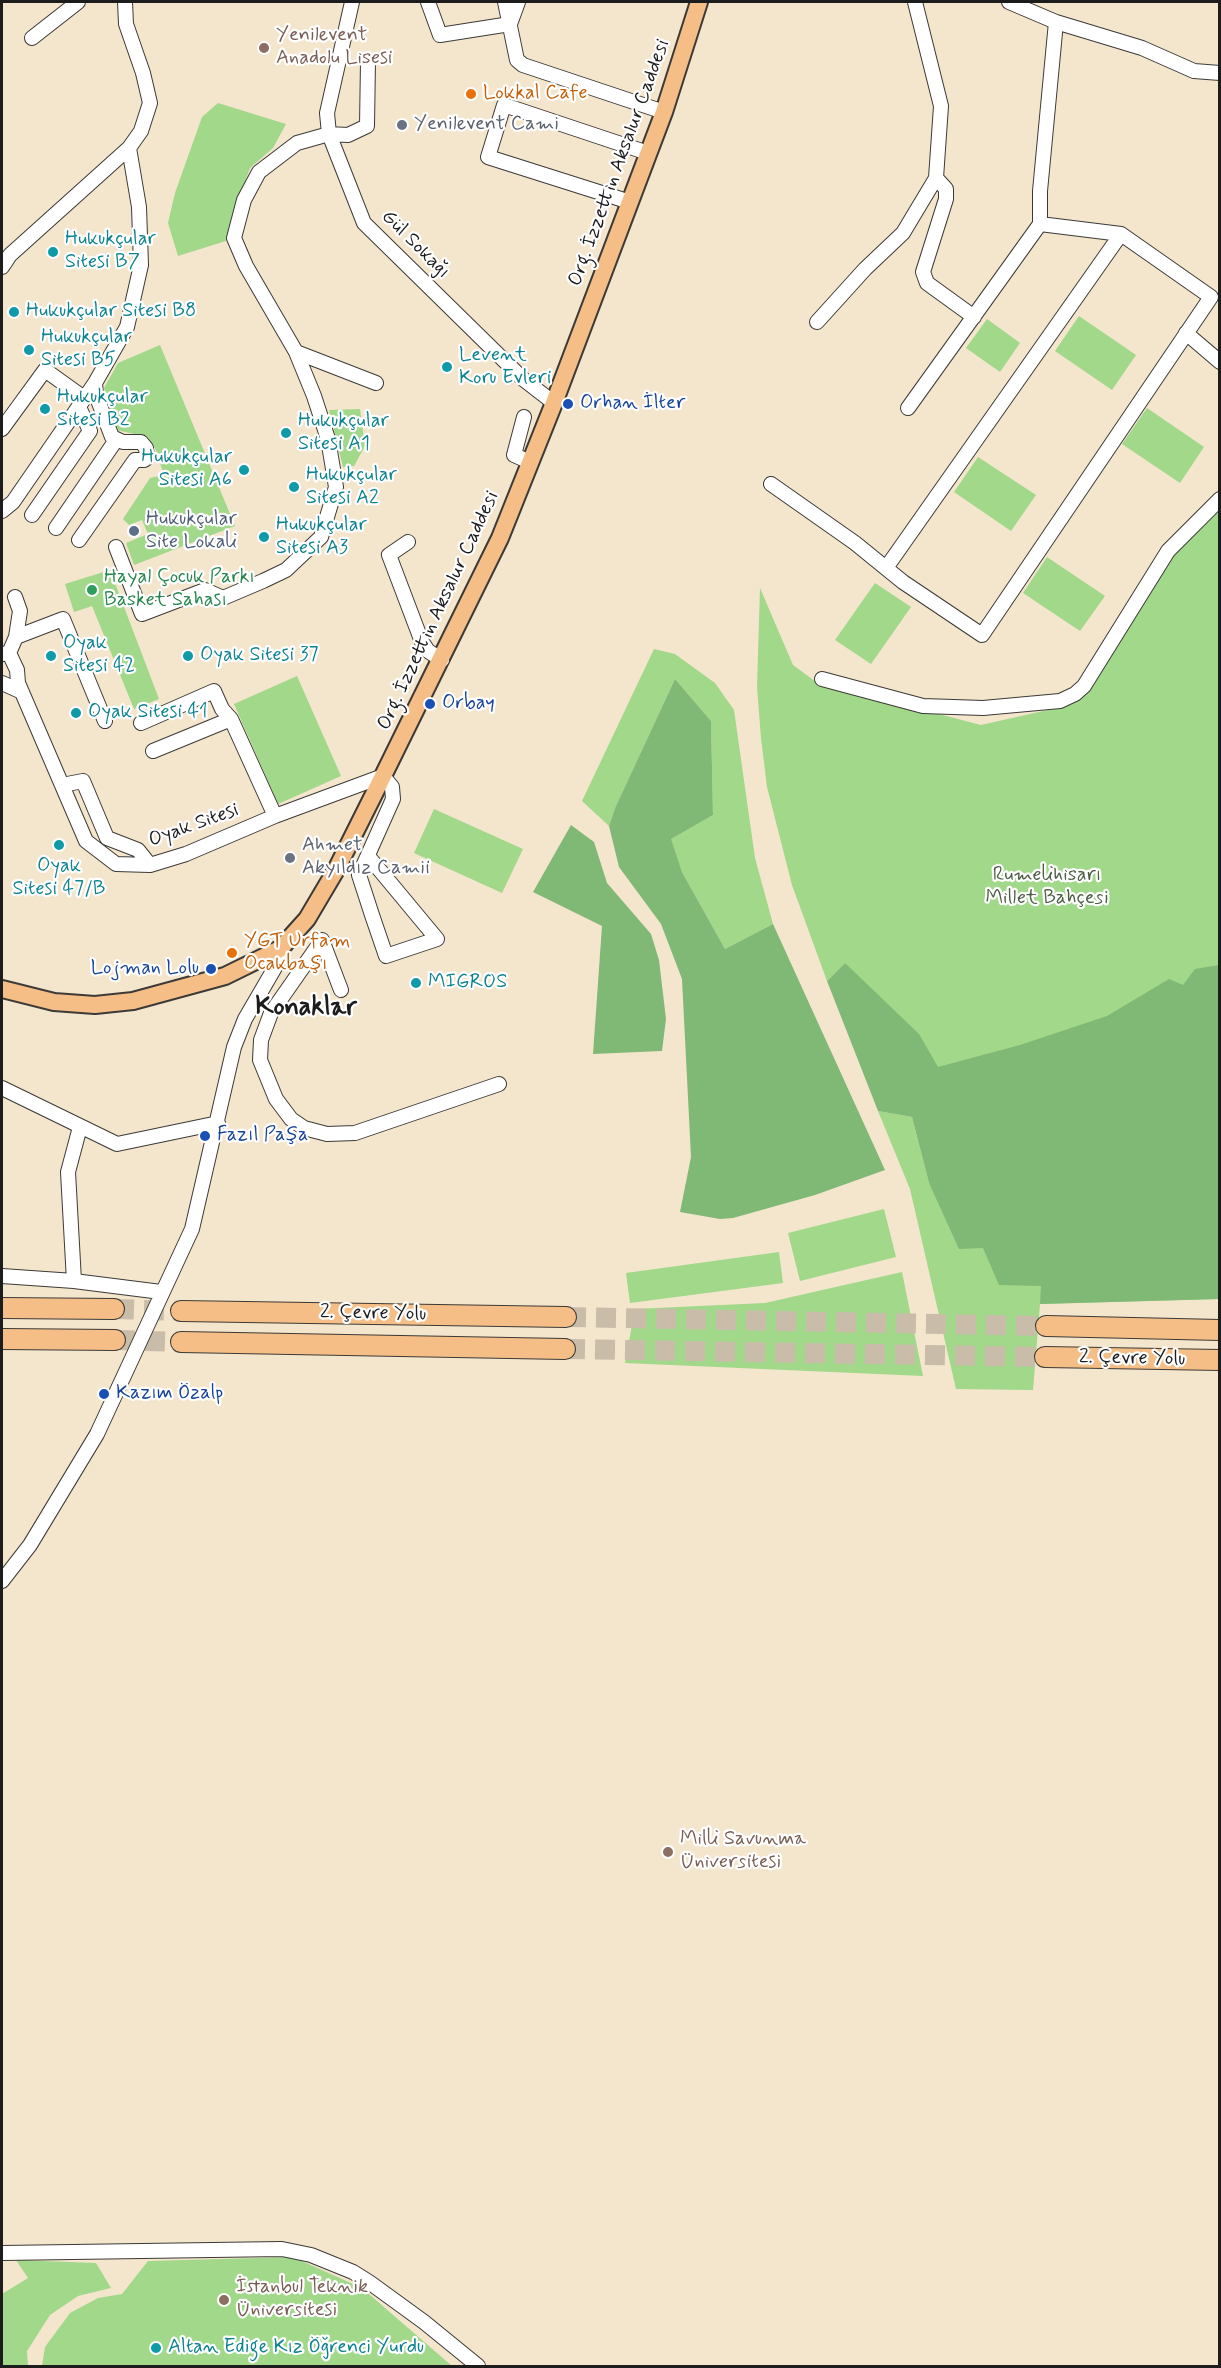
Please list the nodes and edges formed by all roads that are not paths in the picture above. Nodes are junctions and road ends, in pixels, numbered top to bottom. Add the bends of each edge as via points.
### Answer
1 (78, 2) edge
2 (125, 2) edge
3 (352, 2) edge
4 (428, 2) edge
5 (505, 2) edge
6 (518, 2) edge
7 (699, 2) edge
8 (915, 2) edge
9 (1009, 2) edge
10 (1056, 22) junction
11 (510, 24) junction
12 (32, 38) dead end
13 (368, 61) dead end
14 (1220, 73) edge
15 (664, 112) junction
16 (329, 134) junction
17 (129, 148) junction
18 (648, 153) junction
19 (936, 178) junction
20 (630, 202) junction
21 (1040, 224) junction
22 (1121, 234) junction
23 (2, 267) edge
24 (1220, 284) edge
25 (1211, 297) junction
26 (974, 317) junction
27 (817, 322) dead end
28 (1186, 333) junction
29 (296, 352) junction
30 (1220, 362) edge
31 (95, 383) junction
32 (376, 383) dead end
33 (82, 402) junction
34 (554, 403) junction
35 (908, 408) dead end
36 (525, 417) dead end
37 (2, 429) edge
38 (116, 440) junction
39 (530, 462) junction
40 (771, 484) dead end
41 (1220, 499) edge
42 (2, 511) edge
43 (32, 515) dead end
44 (56, 528) dead end
45 (79, 540) dead end
46 (408, 542) dead end
47 (116, 547) dead end
48 (886, 568) junction
49 (15, 597) dead end
50 (16, 637) junction
51 (5, 654) edge
52 (442, 660) junction
53 (822, 679) dead end
54 (2, 683) edge
55 (22, 692) junction
56 (231, 719) junction
57 (105, 721) dead end
58 (141, 723) dead end
59 (153, 751) dead end
60 (383, 776) junction
61 (62, 785) junction
62 (275, 816) junction
63 (368, 856) junction
64 (150, 865) junction
65 (280, 949) junction
66 (2, 989) edge
67 (341, 990) dead end
68 (499, 1084) dead end
69 (2, 1088) edge
70 (218, 1123) junction
71 (80, 1127) junction
72 (2, 1276) edge
73 (74, 1281) junction
74 (161, 1292) junction
75 (2, 1308) edge
76 (114, 1310) tunnel mouth
77 (181, 1311) tunnel mouth
78 (566, 1317) tunnel mouth
79 (1046, 1326) tunnel mouth
80 (1220, 1330) edge
81 (2, 1339) edge
82 (115, 1340) tunnel mouth
83 (181, 1342) tunnel mouth
84 (565, 1349) tunnel mouth
85 (1045, 1357) tunnel mouth
86 (1220, 1360) edge
87 (2, 1581) edge
88 (2, 2253) edge
89 (478, 2367) edge

1 - 12 street
2 - 17 street via 126,24 150,103 141,131
3 - 16 street, Gül Sokağı via 327,113
4 - 11 street via 440,35
5 - 11 street
6 - 11 street
7 - 15 main road, Org. İzzettin Aksalur Caddesi
8 - 19 street via 941,106
9 - 10 street
10 - 14 street via 1142,48 1194,70
10 - 21 street
11 - 15 street via 517,60 523,65
13 - 16 street via 367,126 348,135
15 - 18 main road, Org. İzzettin Aksalur Caddesi
16 - 29 street via 297,143 259,171 244,200 234,238
16 - 34 street, Gül Sokağı via 364,223 523,379
17 - 23 street via 10,255
17 - 31 street via 139,207 141,265 127,327
18 - 20 main road, Org. İzzettin Aksalur Caddesi
18 - 20 street via 504,105 488,157
19 - 26 street via 946,189 946,199 923,272 927,283
19 - 27 street via 903,233
20 - 34 main road, Org. İzzettin Aksalur Caddesi
21 - 22 street
21 - 26 street
22 - 25 street
22 - 48 street
24 - 25 street
25 - 28 street
26 - 35 street
28 - 30 street
28 - 48 street via 982,635
29 - 32 street
29 - 47 street via 328,439 336,487 321,537 286,570 263,581 223,598 205,590 142,614
31 - 33 street
31 - 38 street via 108,430
33 - 37 street via 45,370
33 - 42 street via 13,502
33 - 43 street via 90,431
34 - 39 main road, Org. İzzettin Aksalur Caddesi
36 - 39 street via 514,455
38 - 44 street
38 - 45 street via 141,442 147,458 135,460
39 - 52 main road, Org. İzzettin Aksalur Caddesi via 500,538
40 - 48 street
41 - 53 street via 1168,550 1084,686 1060,701 983,708 923,706
46 - 52 street via 389,555 422,642
49 - 50 street via 20,611
50 - 51 street
50 - 57 street via 63,619
51 - 55 street, Oyak Sitesi via 17,670
52 - 60 main road, Org. İzzettin Aksalur Caddesi
54 - 55 street
55 - 61 street, Oyak Sitesi
56 - 58 street via 214,692
56 - 59 street
56 - 62 street
60 - 62 street, Oyak Sitesi
60 - 63 street via 392,787 393,798
60 - 65 main road, Org. İzzettin Aksalur Caddesi via 307,919
61 - 64 street, Oyak Sitesi via 86,841 116,864
61 - 64 street via 83,781 107,838 138,850
62 - 64 street, Oyak Sitesi
63 - 63 street via 360,874 386,956 437,939
65 - 66 main road, Org. İzzettin Aksalur Caddesi via 225,976 133,1001 95,1005 54,1002
65 - 70 street via 277,964 240,1030
67 - 68 street via 322,940 271,1013 261,1040 261,1060 276,1099 291,1119 304,1128 327,1134 355,1132
69 - 71 street
70 - 71 street via 117,1144
70 - 74 street via 192,1229
71 - 73 street via 68,1172
72 - 73 street
73 - 74 street
74 - 87 street via 97,1434 30,1545
75 - 76 highway
77 - 78 highway, 2. Çevre Yolu
79 - 80 highway, 2. Çevre Yolu
81 - 82 highway
83 - 84 highway, 2. Çevre Yolu
85 - 86 highway, 2. Çevre Yolu
88 - 89 street via 282,2249 311,2255 353,2272 424,2322

